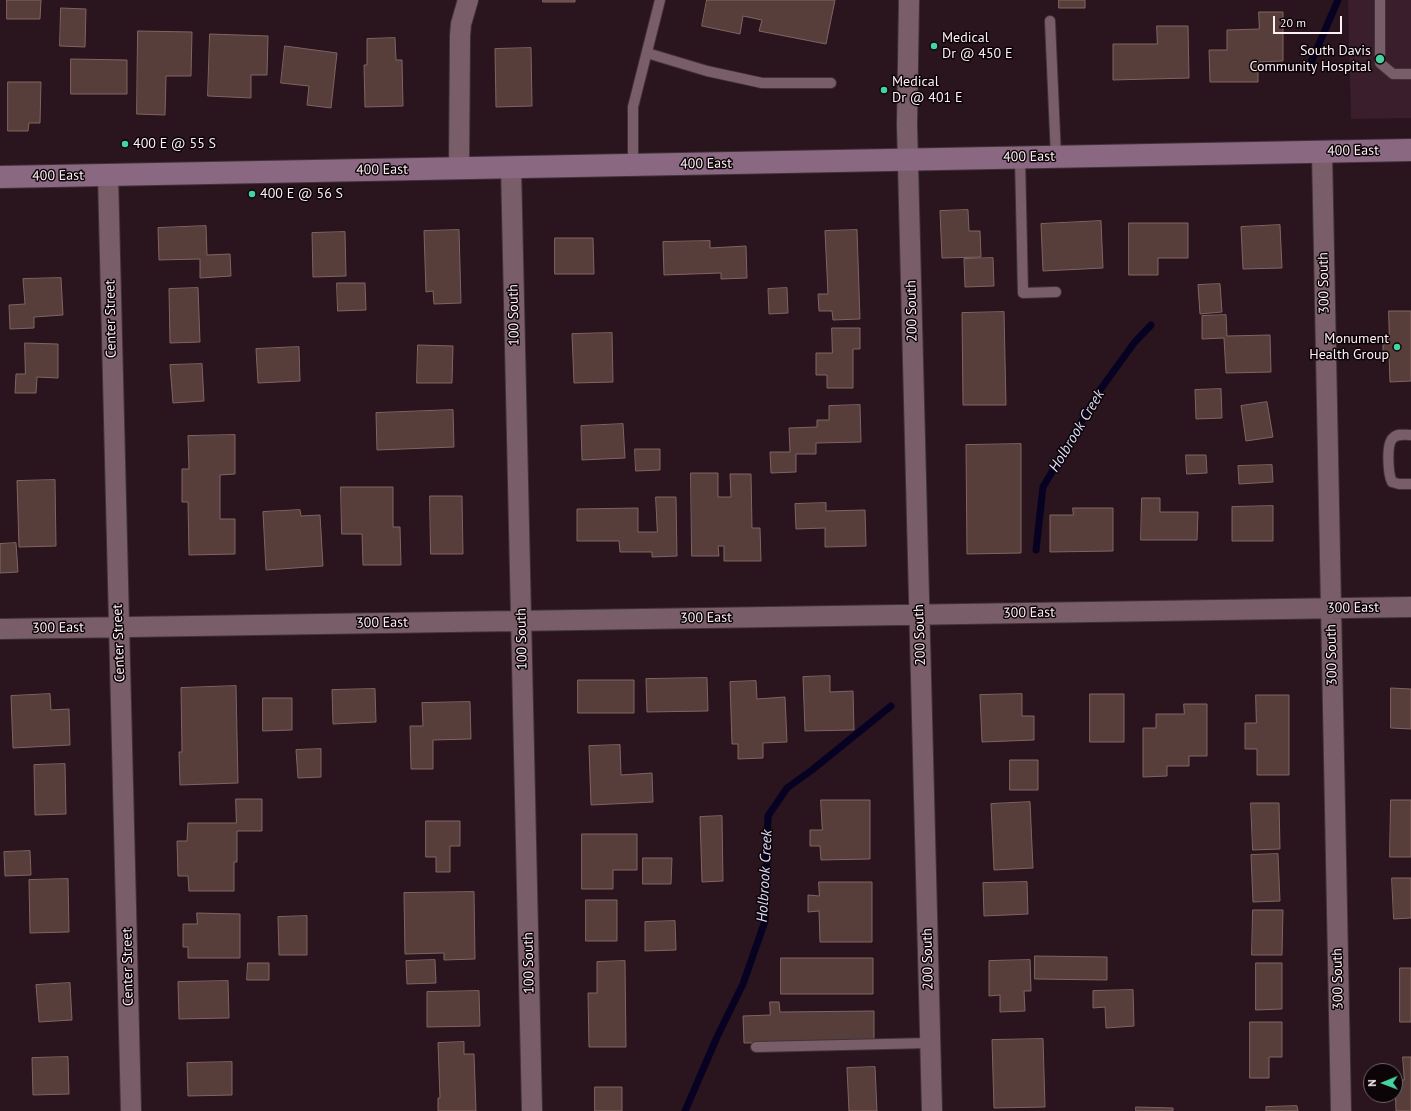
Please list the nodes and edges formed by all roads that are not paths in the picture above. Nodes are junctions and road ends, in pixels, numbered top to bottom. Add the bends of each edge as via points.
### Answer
1 (468, 0) edge
2 (660, 0) edge
3 (909, 0) edge
4 (1380, 0) edge
5 (1050, 20) dead end
6 (647, 53) junction
7 (1411, 74) edge
8 (831, 83) dead end
9 (1411, 150) edge
10 (1322, 152) junction
11 (1056, 157) junction
12 (1020, 158) junction
13 (908, 160) junction
14 (632, 165) junction
15 (511, 167) junction
16 (459, 168) junction
17 (108, 175) junction
18 (0, 177) edge
19 (1056, 292) dead end
20 (1411, 434) edge
21 (1411, 484) edge
22 (1411, 607) edge
23 (1331, 608) junction
24 (920, 615) junction
25 (522, 621) junction
26 (119, 627) junction
27 (0, 629) edge
28 (930, 1043) junction
29 (756, 1047) dead end
30 (131, 1111) edge
31 (532, 1111) edge
32 (932, 1111) edge
33 (1341, 1111) edge

1 - 16 street via 460,36
2 - 6 lane
3 - 13 street, 200 South
4 - 7 lane via 1380,63 1393,74
5 - 11 lane
6 - 8 lane via 685,65 762,83
6 - 14 lane via 633,107
9 - 10 main road, 400 East
10 - 11 main road, 400 East
10 - 23 street, 300 South
11 - 12 main road, 400 East
12 - 13 main road, 400 East
12 - 19 lane via 1023,293
13 - 14 main road, 400 East
13 - 24 street, 200 South
14 - 15 main road, 400 East
15 - 16 main road, 400 East
15 - 25 street, 100 South
16 - 17 main road, 400 East
17 - 18 main road, 400 East
17 - 26 street, Center Street
20 - 21 lane via 1398,435 1392,439 1389,445 1389,476 1392,482
22 - 23 street, 300 East
23 - 24 street, 300 East
23 - 33 street, 300 South
24 - 25 street, 300 East
24 - 28 street, 200 South
25 - 26 street, 300 East
25 - 31 street, 100 South
26 - 27 street, 300 East
26 - 30 street, Center Street
28 - 29 lane
28 - 32 street, 200 South

